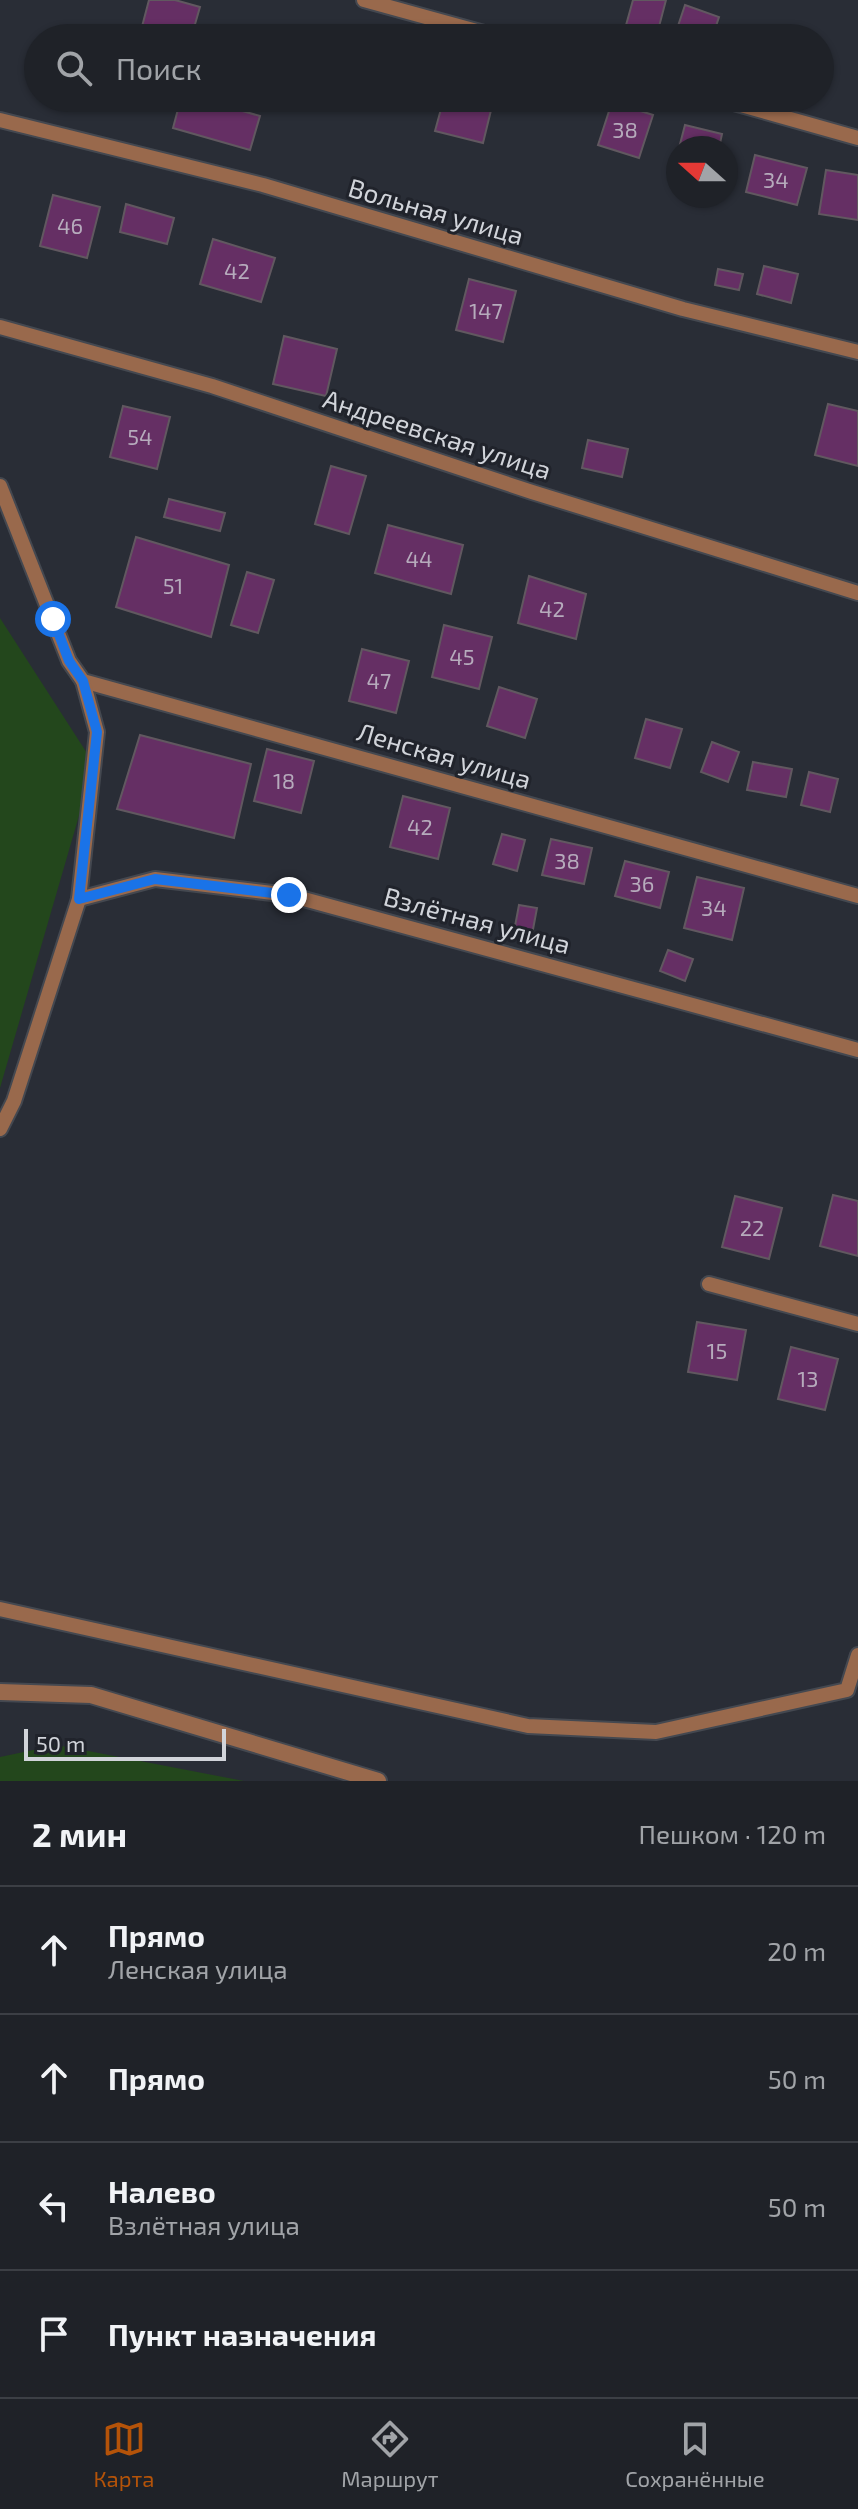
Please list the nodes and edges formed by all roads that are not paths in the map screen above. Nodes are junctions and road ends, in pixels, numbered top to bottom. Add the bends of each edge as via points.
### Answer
1 (364, 0) edge
2 (451, 24) edge
3 (766, 112) edge
4 (0, 120) edge
5 (858, 138) edge
6 (0, 327) edge
7 (858, 352) edge
8 (0, 486) edge
9 (858, 593) edge
10 (83, 681) junction
11 (858, 896) edge
12 (79, 899) junction
13 (858, 1050) edge
14 (0, 1129) edge
15 (709, 1284) dead end
16 (858, 1324) edge
17 (0, 1609) edge
18 (858, 1655) edge
19 (0, 1692) edge
20 (378, 1781) edge

1 - 2 lane
3 - 5 lane
4 - 7 lane, Вольная улица via 263,185 683,309
6 - 9 lane, Андреевская улица via 212,386
8 - 10 lane via 69,661
10 - 11 lane, Ленская улица
10 - 12 lane via 97,732
12 - 13 lane, Взлётная улица via 155,879 289,895
12 - 14 lane via 14,1101
15 - 16 lane
17 - 18 lane via 528,1726 671,1729 847,1690
19 - 20 street via 91,1695

